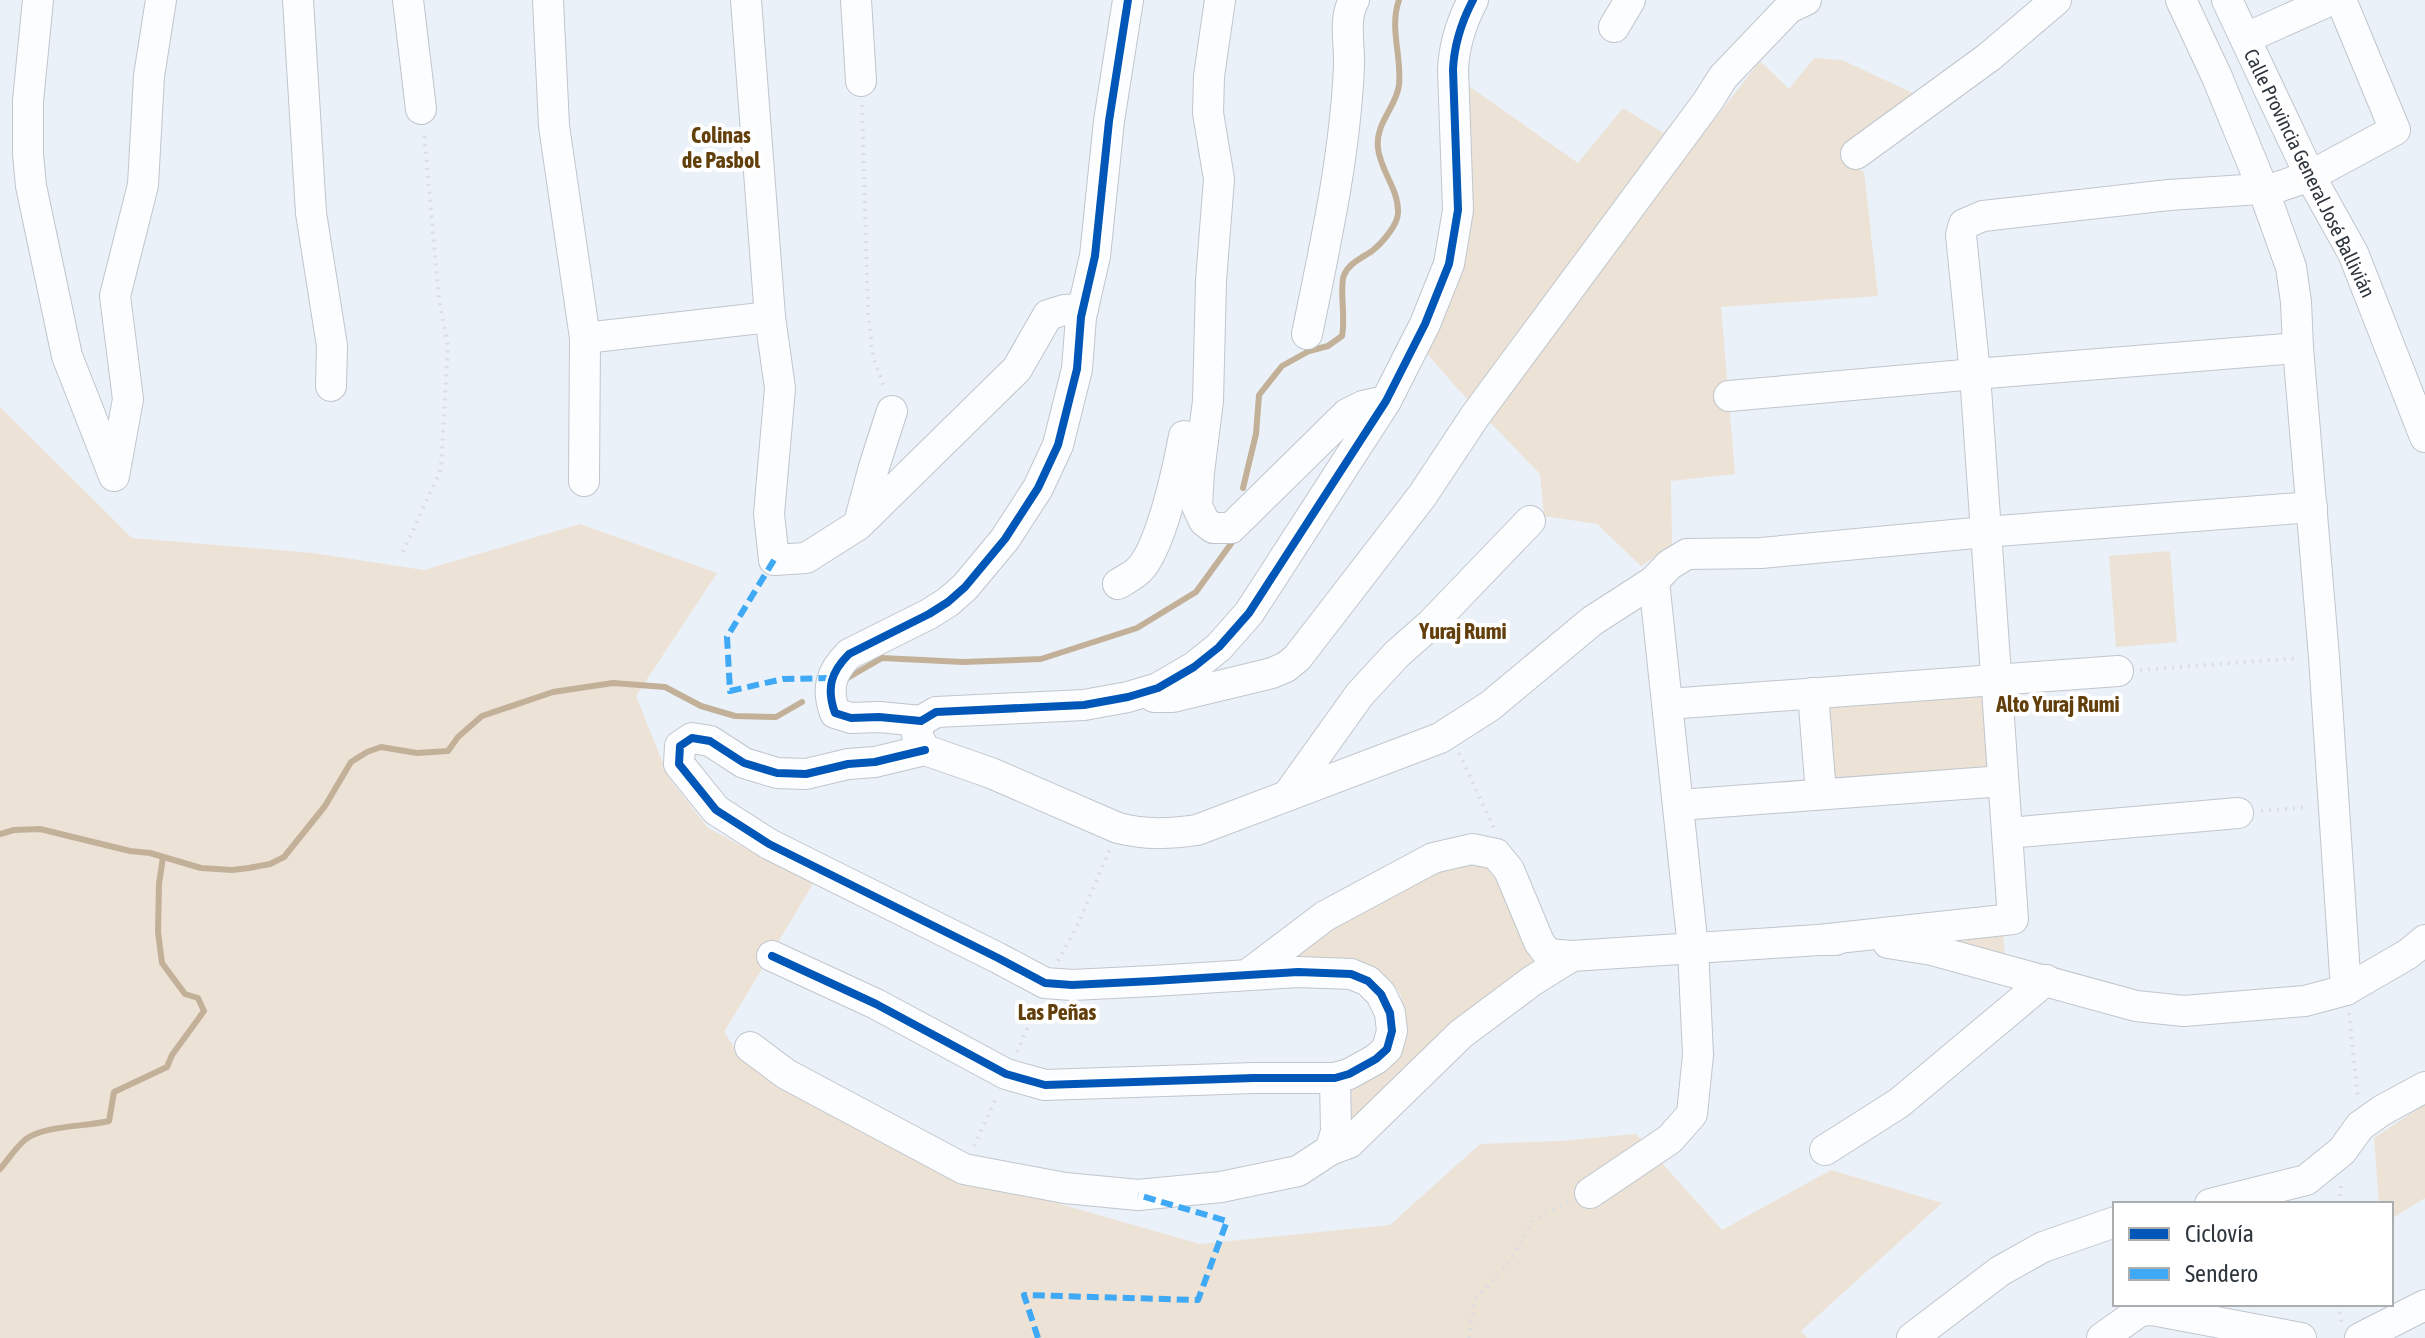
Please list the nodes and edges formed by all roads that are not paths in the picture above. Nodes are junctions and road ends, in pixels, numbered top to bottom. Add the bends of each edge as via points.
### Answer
1 (38, 0) edge
2 (161, 0) edge
3 (298, 0) edge
4 (408, 0) edge
5 (548, 0) edge
6 (746, 0) edge
7 (856, 0) edge
8 (1128, 0) edge
9 (1220, 0) edge
10 (1354, 0) edge
11 (1473, 0) edge
12 (1630, 0) edge
13 (1806, 0) edge
14 (2056, 0) edge
15 (2181, 0) edge
16 (2227, 0) edge
17 (2331, 0) edge
18 (2341, 0) edge
19 (1614, 27) dead end
20 (2246, 38) junction
21 (861, 81) road end
22 (421, 109) road end
23 (1856, 154) dead end
24 (2310, 176) junction
25 (2263, 189) junction
26 (1083, 309) junction
27 (770, 317) junction
28 (1307, 334) dead end
29 (585, 338) junction
30 (2298, 348) junction
31 (1210, 355) junction
32 (1975, 374) junction
33 (331, 386) dead end
34 (1729, 396) dead end
35 (1386, 401) junction
36 (892, 411) road end
37 (2425, 437) edge
38 (584, 481) dead end
39 (2312, 507) junction
40 (1530, 521) dead end
41 (858, 525) junction
42 (1985, 532) junction
43 (1654, 581) junction
44 (1118, 584) dead end
45 (2118, 671) road end
46 (1996, 680) junction
47 (1813, 693) junction
48 (1128, 697) junction
49 (1668, 704) junction
50 (923, 735) junction
51 (2003, 781) junction
52 (1821, 794) junction
53 (1287, 796) junction
54 (1679, 805) junction
55 (2238, 813) road end
56 (2008, 833) junction
57 (1819, 940) junction
58 (2425, 940) edge
59 (1693, 948) junction
60 (772, 956) dead end
61 (1572, 956) junction
62 (1246, 975) junction
63 (2046, 980) junction
64 (2346, 990) junction
65 (750, 1047) dead end
66 (1335, 1078) junction
67 (2425, 1087) edge
68 (1330, 1150) junction
69 (1825, 1150) dead end
70 (1590, 1193) road end
71 (2218, 1202) edge
72 (2113, 1223) edge
73 (2425, 1305) edge
74 (1912, 1338) edge
75 (2102, 1338) edge
76 (2301, 1338) edge
77 (2360, 1338) edge

1 - 2 street via 28,101 31,186 67,356 114,476 128,399 115,296 143,185 149,76
3 - 33 street via 311,213 332,346
4 - 22 street
5 - 29 street via 554,126
6 - 27 street
7 - 21 street
8 - 26 street via 1095,256
9 - 31 street via 1209,76 1208,113 1219,179
10 - 28 street via 1348,10 1341,151
11 - 35 street via 1454,51 1458,210 1449,264
12 - 19 street
13 - 48 street via 1789,8 1723,77 1422,496 1297,658 1272,673 1218,687 1173,697
14 - 23 street via 1989,57
15 - 25 street
16 - 20 street, Calle Provincia General José Ballivián
17 - 20 street
18 - 24 street via 2395,130
20 - 24 street, Calle Provincia General José Ballivián
24 - 25 street
24 - 37 street, Calle Provincia General José Ballivián via 2353,253
25 - 30 street via 2291,267
25 - 32 street via 1998,214 1964,224
26 - 41 street via 1048,315 1017,369
26 - 50 street via 1077,369 1058,445 1005,539 948,602 849,654 831,678 835,713 879,717
27 - 29 street
27 - 41 street via 780,388 769,514 774,560 806,558
29 - 38 street
30 - 32 street
30 - 39 street
31 - 35 street via 1197,506 1213,528 1231,528 1347,414
31 - 44 street via 1192,394 1177,478 1152,550 1138,571
32 - 34 street
32 - 42 street
35 - 48 street via 1249,613 1194,667 1158,688
36 - 41 street
39 - 42 street
39 - 64 street
40 - 53 street via 1360,694
42 - 43 street via 1761,553 1687,554
42 - 46 street
43 - 49 street
43 - 53 street via 1592,621 1490,706 1440,738
45 - 46 street
46 - 47 street
46 - 51 street
47 - 49 street
47 - 52 street
48 - 50 street via 1084,705 936,712
49 - 54 street
50 - 53 street via 991,773 1135,833 1197,830
50 - 62 street via 875,762 806,774 777,773 744,763 710,741 692,738 680,746 679,764 716,810 769,844 1045,983
51 - 52 street
51 - 56 street
52 - 54 street
54 - 59 street
55 - 56 street
56 - 57 street via 2013,919
57 - 59 street
57 - 63 street via 1932,950
58 - 64 street
59 - 61 street
59 - 70 street via 1698,1055 1692,1114 1670,1139
60 - 66 street via 1006,1074 1045,1085
61 - 62 street via 1548,954 1509,870 1496,854 1472,849 1433,858 1325,916
61 - 68 street via 1461,1034 1349,1143
62 - 66 street via 1351,974 1381,994 1392,1031 1387,1049 1363,1067
63 - 64 street via 2136,1006 2184,1011 2305,1001
63 - 69 street via 1899,1103
65 - 68 street via 786,1074 964,1169 1065,1188 1138,1195 1221,1187 1298,1171
66 - 68 street via 1336,1132
67 - 71 street via 2360,1126 2342,1151 2306,1180
72 - 74 street via 2043,1247 2000,1271
73 - 77 street
75 - 76 street via 2140,1311 2152,1310

